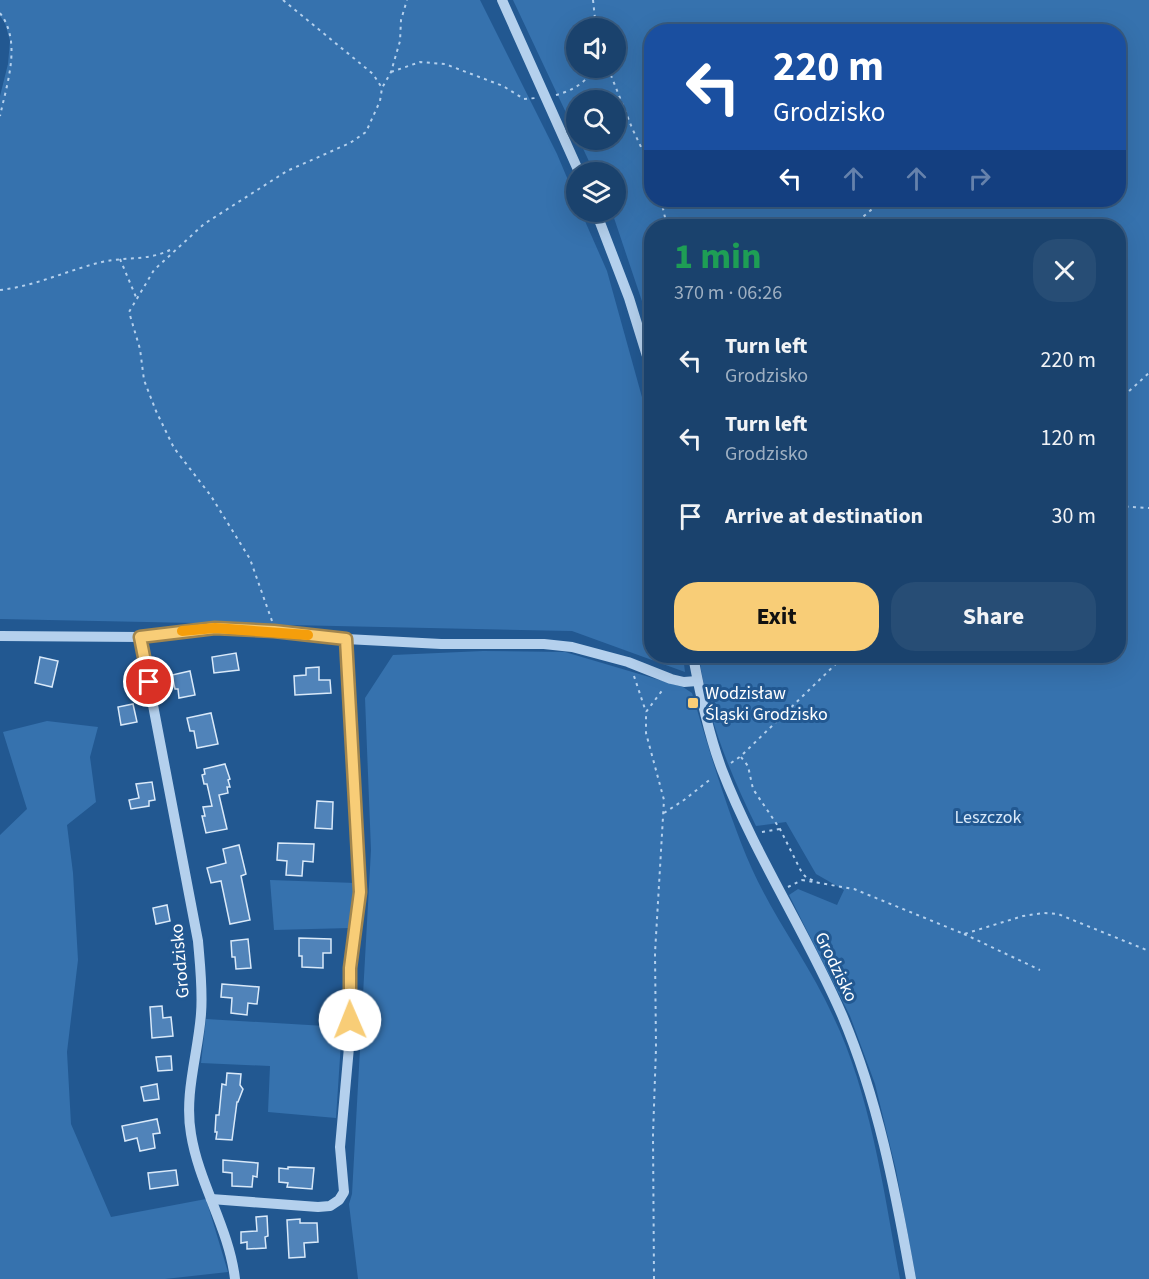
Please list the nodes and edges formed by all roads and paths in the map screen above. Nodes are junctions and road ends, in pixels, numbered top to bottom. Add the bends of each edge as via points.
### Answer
1 (283, 0) edge
2 (407, 0) edge
3 (502, 0) edge
4 (593, 0) edge
5 (0, 13) edge
6 (595, 18) edge
7 (392, 72) junction
8 (586, 78) edge
9 (612, 78) edge
10 (382, 88) junction
11 (547, 98) junction
12 (0, 116) edge
13 (644, 153) edge
14 (575, 162) edge
15 (875, 207) edge
16 (860, 219) edge
17 (600, 222) edge
18 (178, 246) junction
19 (120, 259) junction
20 (0, 290) edge
21 (136, 297) junction
22 (644, 344) edge
23 (1149, 373) edge
24 (1126, 394) edge
25 (1126, 507) edge
26 (1149, 508) edge
27 (274, 631) junction
28 (0, 636) edge
29 (140, 637) junction
30 (346, 639) junction
31 (628, 662) junction
32 (694, 663) edge
33 (837, 663) edge
34 (671, 679) junction
35 (697, 681) junction
36 (646, 712) junction
37 (722, 770) junction
38 (664, 813) junction
39 (780, 829) junction
40 (751, 834) junction
41 (807, 878) junction
42 (802, 880) junction
43 (825, 885) junction
44 (780, 891) junction
45 (964, 934) junction
46 (1149, 951) edge
47 (1040, 970) dead end
48 (211, 1199) junction
49 (234, 1279) edge
50 (654, 1279) edge
51 (911, 1279) edge

1 - 10 path via 373,74
2 - 7 path
3 - 11 street
4 - 6 path
5 - 12 path via 12,41
7 - 10 path
7 - 11 path via 420,62 445,64 503,86 525,99
8 - 11 path via 572,90
9 - 13 path
10 - 18 path via 366,132 287,171 220,213
11 - 14 street
15 - 16 path
17 - 22 street
18 - 19 path via 140,259
18 - 21 path via 154,270
19 - 20 path via 20,288
19 - 21 path
21 - 27 path via 129,312 144,380 156,411 174,448 211,496 250,559
23 - 24 path
25 - 26 path
27 - 29 street via 215,628
27 - 30 street
28 - 29 street
29 - 48 street, Grodzisko via 198,941 201,1015 189,1102 190,1132
30 - 31 street via 544,644
30 - 48 street via 360,892 350,968 350,1036 340,1147 344,1192 330,1206 318,1207
31 - 34 street
31 - 36 path
32 - 35 street, Grodzisko
33 - 39 path via 741,756 748,766 753,789
34 - 35 street
34 - 36 path
35 - 37 street, Grodzisko
36 - 38 path via 646,733
37 - 38 path
37 - 40 street, Grodzisko
38 - 50 path via 655,953
39 - 40 path
39 - 41 path
40 - 44 street, Grodzisko
41 - 42 path
41 - 43 path
42 - 43 path
42 - 44 path
43 - 45 path via 854,889
44 - 51 street, Grodzisko via 841,1014 869,1087
45 - 46 path via 1023,916 1058,914
45 - 47 path
48 - 49 street, Grodzisko via 233,1264

